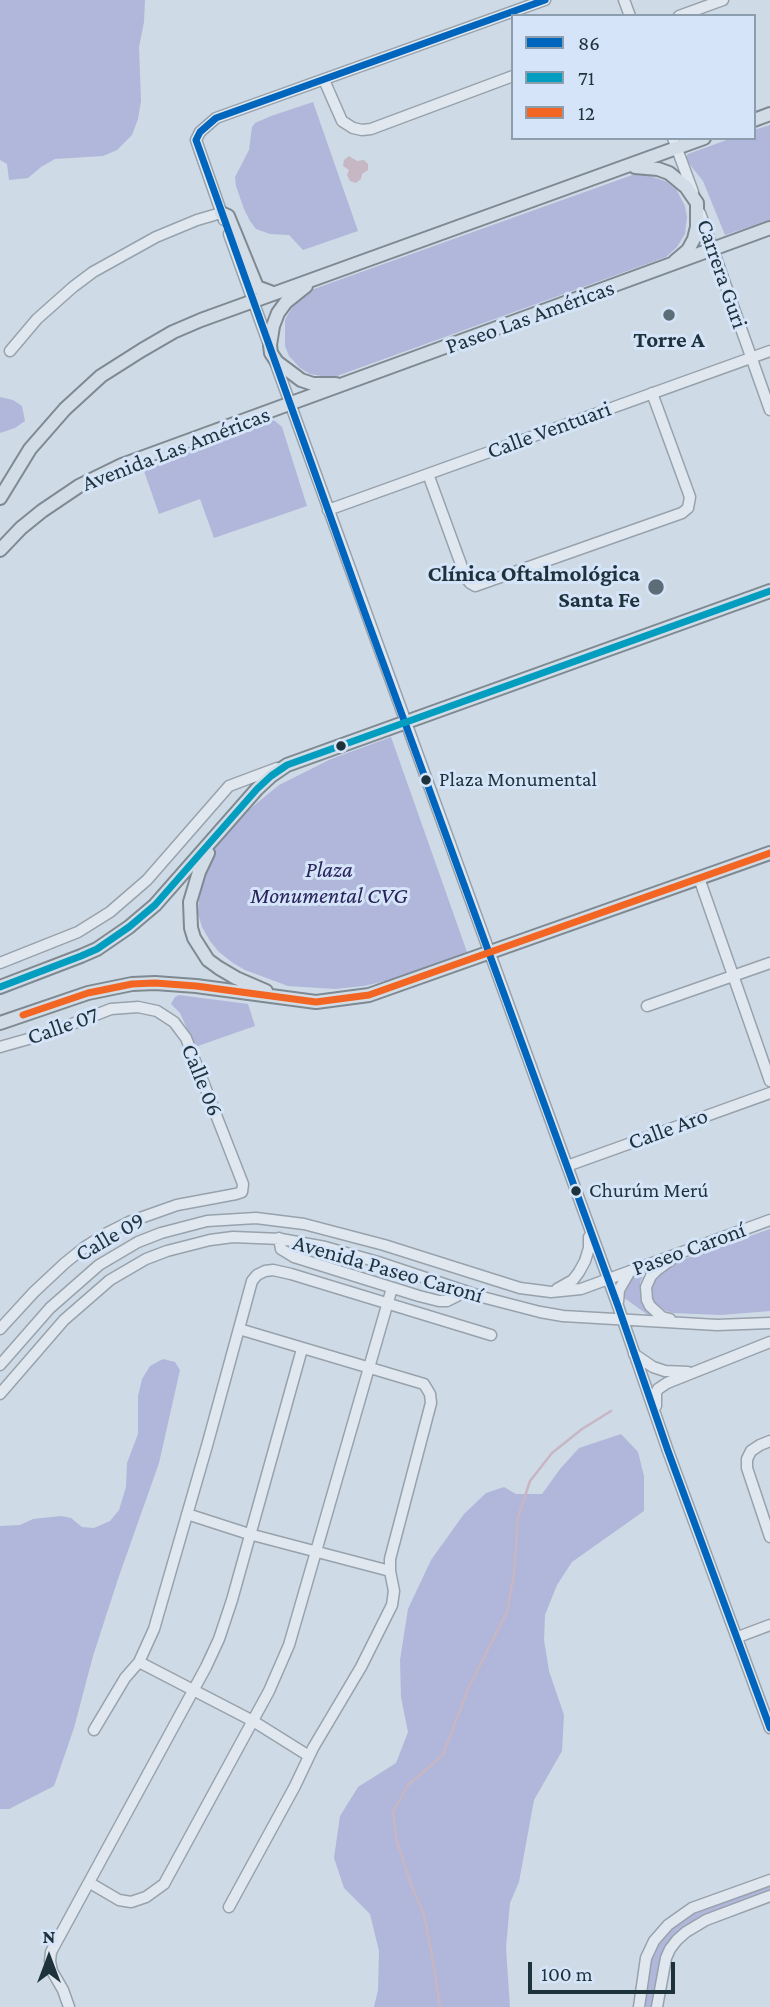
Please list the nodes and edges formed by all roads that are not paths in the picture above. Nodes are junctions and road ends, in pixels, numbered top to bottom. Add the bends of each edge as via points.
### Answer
1 (545, 0) edge
2 (723, 0) edge
3 (684, 14) edge
4 (511, 77) edge
5 (324, 80) junction
6 (692, 140) edge
7 (675, 143) edge
8 (619, 169) junction
9 (697, 203) junction
10 (221, 213) junction
11 (770, 228) edge
12 (712, 250) junction
13 (663, 269) junction
14 (319, 277) junction
15 (274, 293) junction
16 (254, 300) junction
17 (10, 351) dead end
18 (770, 351) edge
19 (271, 353) junction
20 (751, 358) junction
21 (357, 381) junction
22 (652, 393) junction
23 (290, 405) junction
24 (770, 410) edge
25 (428, 474) junction
26 (0, 498) edge
27 (328, 510) junction
28 (0, 550) edge
29 (770, 591) edge
30 (405, 722) junction
31 (287, 765) junction
32 (223, 829) junction
33 (770, 853) edge
34 (699, 878) junction
35 (489, 954) junction
36 (0, 962) edge
37 (770, 963) edge
38 (734, 976) junction
39 (0, 987) edge
40 (284, 998) junction
41 (647, 1006) dead end
42 (127, 1008) joint
43 (0, 1023) edge
44 (0, 1047) edge
45 (770, 1081) edge
46 (770, 1093) edge
47 (566, 1166) junction
48 (243, 1189) joint
49 (770, 1220) edge
50 (588, 1226) junction
51 (279, 1238) junction
52 (684, 1251) junction
53 (630, 1270) junction
54 (607, 1279) junction
55 (392, 1288) junction
56 (462, 1290) junction
57 (551, 1292) junction
58 (387, 1305) junction
59 (618, 1306) junction
60 (0, 1312) edge
61 (622, 1319) junction
62 (684, 1323) junction
63 (770, 1323) edge
64 (2, 1327) edge
65 (239, 1329) junction
66 (491, 1335) dead end
67 (770, 1342) edge
68 (302, 1349) junction
69 (633, 1354) junction
70 (0, 1365) edge
71 (369, 1369) junction
72 (693, 1372) junction
73 (0, 1394) edge
74 (664, 1441) junction
75 (770, 1441) edge
76 (187, 1514) junction
77 (249, 1534) junction
78 (770, 1537) edge
79 (315, 1553) junction
80 (390, 1571) junction
81 (770, 1625) edge
82 (738, 1637) junction
83 (139, 1662) junction
84 (193, 1690) junction
85 (253, 1721) junction
86 (770, 1728) edge
87 (94, 1730) dead end
88 (309, 1756) junction
89 (770, 1880) edge
90 (90, 1883) junction
91 (770, 1896) edge
92 (229, 1907) dead end
93 (69, 2007) edge
94 (639, 2007) edge
95 (657, 2007) edge

1 - 5 street
2 - 3 street
4 - 5 street via 362,130 342,121
5 - 10 street via 216,118 197,135
6 - 7 main road
7 - 8 main road
7 - 9 street, Carrera Guri
8 - 9 main road via 648,167 669,173
8 - 14 main road
9 - 12 street, Carrera Guri
9 - 13 main road via 694,239 680,258
10 - 15 main road via 228,216 257,287
10 - 16 street
10 - 17 street via 156,237 93,272 37,320
11 - 12 main road, Paseo Las Américas
12 - 13 main road, Paseo Las Américas
12 - 20 street, Carrera Guri
13 - 21 main road, Paseo Las Américas
14 - 15 main road
14 - 19 main road via 278,313
15 - 16 main road
16 - 19 street
16 - 26 main road via 173,332 101,376 30,449
18 - 20 street, Calle Ventuari
19 - 21 main road via 288,372 313,384
19 - 23 street
20 - 22 street, Calle Ventuari
20 - 24 street, Carrera Guri
21 - 23 main road, Paseo Las Américas
22 - 25 street, Calle Ventuari
22 - 25 street via 691,503 685,511 660,521 475,586 466,578
23 - 27 street
23 - 28 main road, Avenida Las Américas via 158,451 79,486 21,528
25 - 27 street, Calle Ventuari
27 - 30 street
29 - 30 main road
30 - 31 main road
30 - 35 street
31 - 32 main road via 257,789
31 - 36 street via 229,786 147,880 102,918 68,937
32 - 39 main road via 129,928 81,956
32 - 40 main road via 193,888 190,915 194,938 219,968
33 - 34 main road
34 - 35 main road
34 - 38 street
35 - 40 main road via 369,995 316,1002
35 - 47 street
37 - 38 street
38 - 41 street
38 - 45 street
40 - 43 main road via 187,985 132,984 88,993
42 - 44 street, Calle 07 via 111,1009
42 - 48 street, Calle 06 via 157,1011 186,1038
46 - 47 street, Calle Aro
47 - 50 street
48 - 64 street, Calle 09 via 230,1196 154,1212 107,1233 65,1263
49 - 52 street, Paseo Caroní
50 - 54 street
50 - 57 street via 585,1261 573,1280
51 - 55 street via 283,1251 294,1257
51 - 56 street, Avenida Paseo Caroní via 353,1255
51 - 73 street, Avenida Paseo Caroní via 210,1240 128,1268 76,1308
52 - 53 street, Paseo Caroní
52 - 62 street via 657,1270 646,1293 662,1317
53 - 54 street, Paseo Caroní
53 - 59 street
54 - 57 street, Avenida Paseo Caroní via 581,1289
54 - 59 street
55 - 56 street via 443,1301
55 - 58 street
56 - 61 street, Avenida Paseo Caroní via 540,1312
57 - 70 street, Avenida Paseo Caroní via 520,1288 304,1224 256,1218 207,1222 138,1242 99,1265 50,1308
58 - 65 street via 269,1270 252,1281
58 - 66 street
58 - 71 street
59 - 61 street
60 - 64 street
61 - 62 street
61 - 69 street
62 - 63 street
65 - 68 street
65 - 76 street
67 - 72 street
68 - 71 street
68 - 77 street
69 - 72 street via 665,1371
69 - 74 street
71 - 79 street
71 - 80 street via 424,1384 431,1399
72 - 74 street via 656,1393
74 - 82 street
75 - 78 street via 751,1451 747,1460
76 - 77 street
76 - 83 street via 154,1629
77 - 79 street
77 - 84 street via 226,1620
79 - 80 street
79 - 85 street via 284,1660
80 - 88 street via 392,1605
81 - 82 street
82 - 86 street
83 - 84 street
83 - 87 street
84 - 85 street
84 - 90 street
85 - 88 street
85 - 90 street via 164,1884 131,1902
88 - 92 street
89 - 94 street via 692,1908 668,1925 646,1958
90 - 93 street via 51,1956 52,1971
91 - 95 street via 706,1920 677,1940 666,1958

